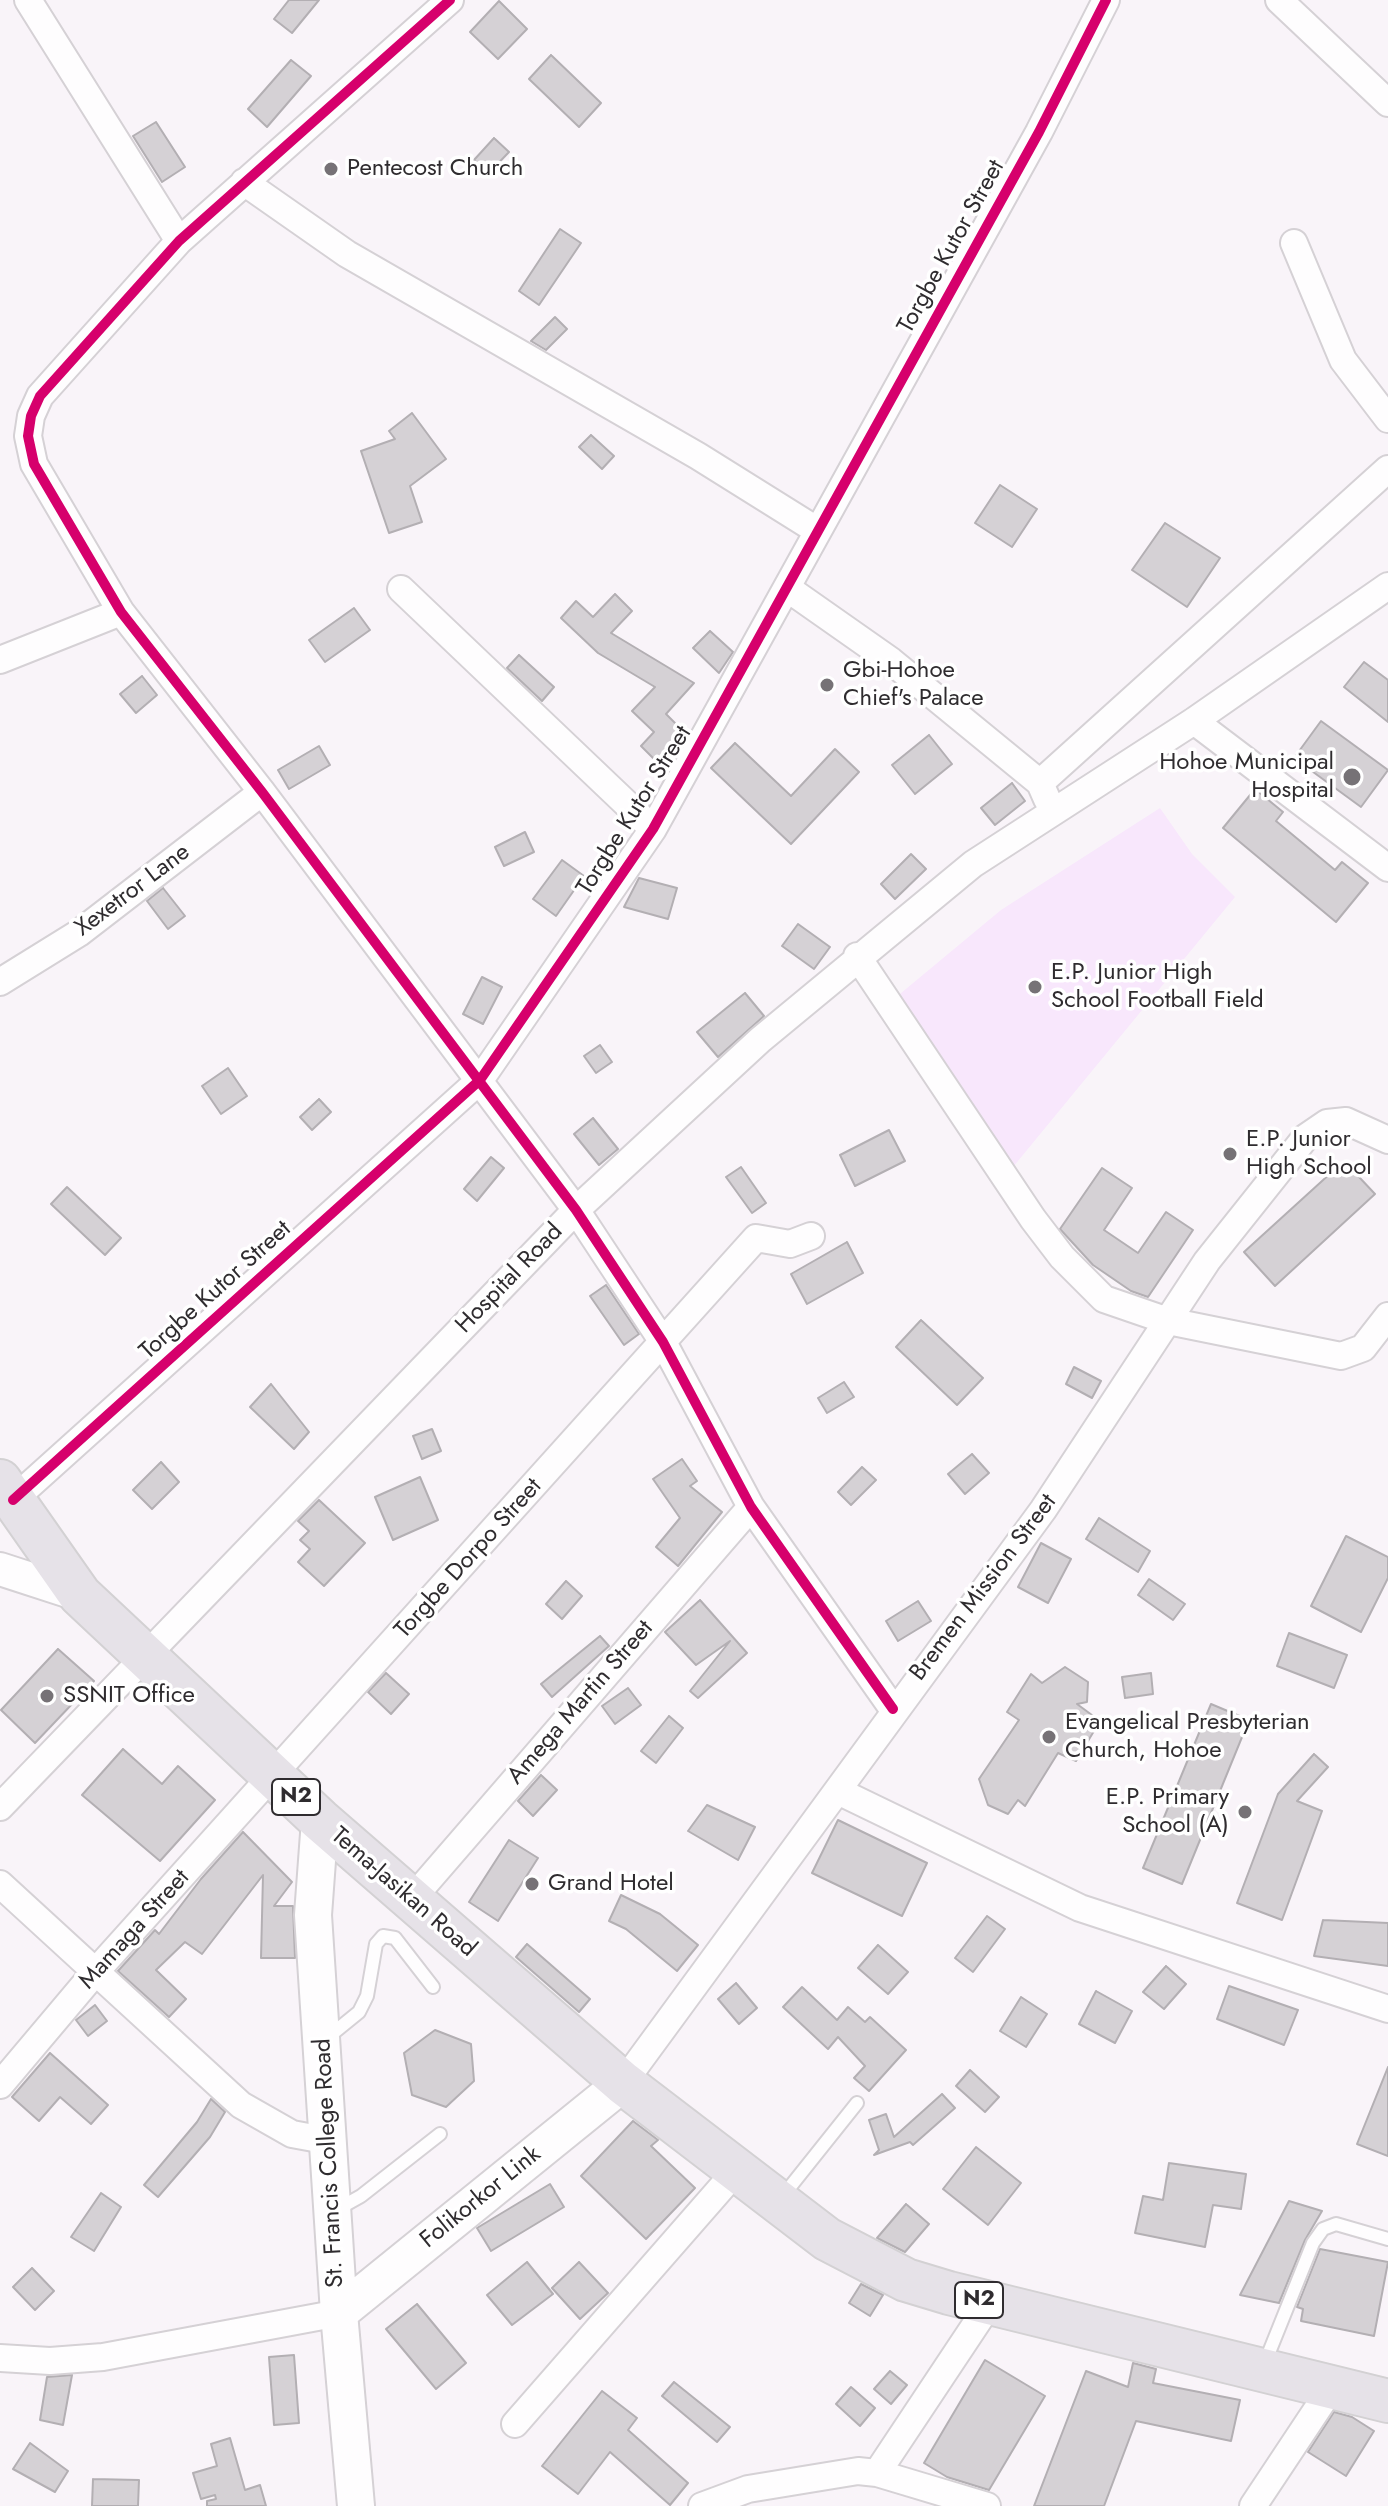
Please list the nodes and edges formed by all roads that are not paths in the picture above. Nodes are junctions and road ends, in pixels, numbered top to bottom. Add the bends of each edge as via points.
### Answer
1 (28, 0) edge
2 (450, 0) edge
3 (1106, 0) edge
4 (1279, 0) edge
5 (1388, 103) edge
6 (244, 182) junction
7 (179, 241) junction
8 (1294, 243) dead end
9 (1388, 419) edge
10 (1388, 469) edge
11 (818, 531) junction
12 (1388, 586) edge
13 (787, 588) junction
14 (401, 589) dead end
15 (121, 612) junction
16 (0, 660) edge
17 (1194, 721) junction
18 (1040, 783) junction
19 (262, 792) junction
20 (1053, 813) junction
21 (653, 829) junction
22 (1388, 868) edge
23 (857, 956) junction
24 (0, 982) edge
25 (480, 1080) junction
26 (1388, 1140) edge
27 (576, 1210) junction
28 (811, 1236) dead end
29 (1388, 1316) edge
30 (1168, 1321) junction
31 (663, 1342) junction
32 (7, 1491) edge
33 (751, 1507) junction
34 (0, 1569) edge
35 (80, 1595) junction
36 (147, 1658) junction
37 (893, 1709) junction
38 (274, 1777) junction
39 (838, 1791) junction
40 (0, 1807) edge
41 (320, 1820) junction
42 (0, 1884) edge
43 (411, 1900) junction
44 (97, 1970) junction
45 (433, 1987) dead end
46 (1388, 2009) edge
47 (323, 2042) junction
48 (623, 2083) junction
49 (0, 2085) edge
50 (857, 2103) dead end
51 (440, 2134) dead end
52 (330, 2141) junction
53 (737, 2170) junction
54 (778, 2201) junction
55 (333, 2212) junction
56 (1388, 2239) edge
57 (990, 2303) junction
58 (339, 2313) junction
59 (0, 2358) edge
60 (1262, 2370) junction
61 (1332, 2387) junction
62 (1388, 2401) edge
63 (515, 2424) dead end
64 (877, 2473) junction
65 (356, 2506) edge
66 (702, 2506) edge
67 (987, 2506) edge
68 (1253, 2506) edge

1 - 7 street
2 - 6 street
3 - 11 street, Torgbe Kutor Street via 1039,132
4 - 5 street
6 - 7 street
6 - 11 street via 347,254
7 - 15 street via 40,396 31,416 28,436 34,464
8 - 9 street via 1343,360
10 - 18 street
11 - 13 street, Torgbe Kutor Street
12 - 17 street, Hospital Road
13 - 18 street via 891,661
13 - 21 street, Torgbe Kutor Street
14 - 21 street
15 - 16 street
15 - 19 street
17 - 20 street, Hospital Road
17 - 22 street
18 - 20 street
19 - 24 street, Xexetror Lane via 79,933
19 - 25 street
20 - 23 street, Hospital Road via 973,864
21 - 25 street, Torgbe Kutor Street
23 - 27 street, Hospital Road
23 - 30 street via 1062,1257 1104,1299
25 - 27 street
25 - 32 street, Torgbe Kutor Street
26 - 30 street, Bremen Mission Street via 1346,1121 1327,1123 1305,1138 1207,1261
27 - 31 street
27 - 36 street, Hospital Road
28 - 31 street, Torgbe Dorpo Street via 790,1244 756,1238
29 - 30 street via 1363,1348 1341,1356
30 - 37 street, Bremen Mission Street via 1043,1510
31 - 33 street
31 - 38 street, Torgbe Dorpo Street
32 - 35 highway, Tema-Jasikan Road / N2
33 - 37 street
33 - 43 street, Amega Martin Street
34 - 35 street
35 - 36 highway, Tema-Jasikan Road / N2
36 - 38 highway, Tema-Jasikan Road / N2
36 - 40 street, Hospital Road
37 - 39 street, Bremen Mission Street
38 - 41 highway, Tema-Jasikan Road / N2
38 - 44 street, Mamaga Street
39 - 46 street via 1080,1908
39 - 48 street, Bremen Mission Street
41 - 43 highway, Tema-Jasikan Road / N2
41 - 47 main road, St. Francis College Road via 313,1915
42 - 44 street
43 - 48 highway, Tema-Jasikan Road / N2
44 - 49 street, Mamaga Street
44 - 52 street via 241,2105 292,2134
45 - 47 lane via 395,1938 383,1936 376,1944 359,2012
47 - 52 main road, St. Francis College Road
48 - 53 highway, N2
48 - 58 main road, Folikorkor Link
50 - 54 lane
51 - 55 lane
52 - 55 main road, St. Francis College Road
53 - 54 highway, N2
53 - 63 street
54 - 57 highway, N2 via 865,2262 906,2280
55 - 58 main road, St. Francis College Road
56 - 60 lane via 1336,2224 1323,2229
57 - 60 highway, N2
57 - 64 street
58 - 59 street via 103,2357
58 - 65 main road, St. Francis College Road
60 - 61 highway, N2
61 - 62 highway, N2
61 - 68 street
64 - 66 street via 858,2471 748,2489
64 - 67 street

